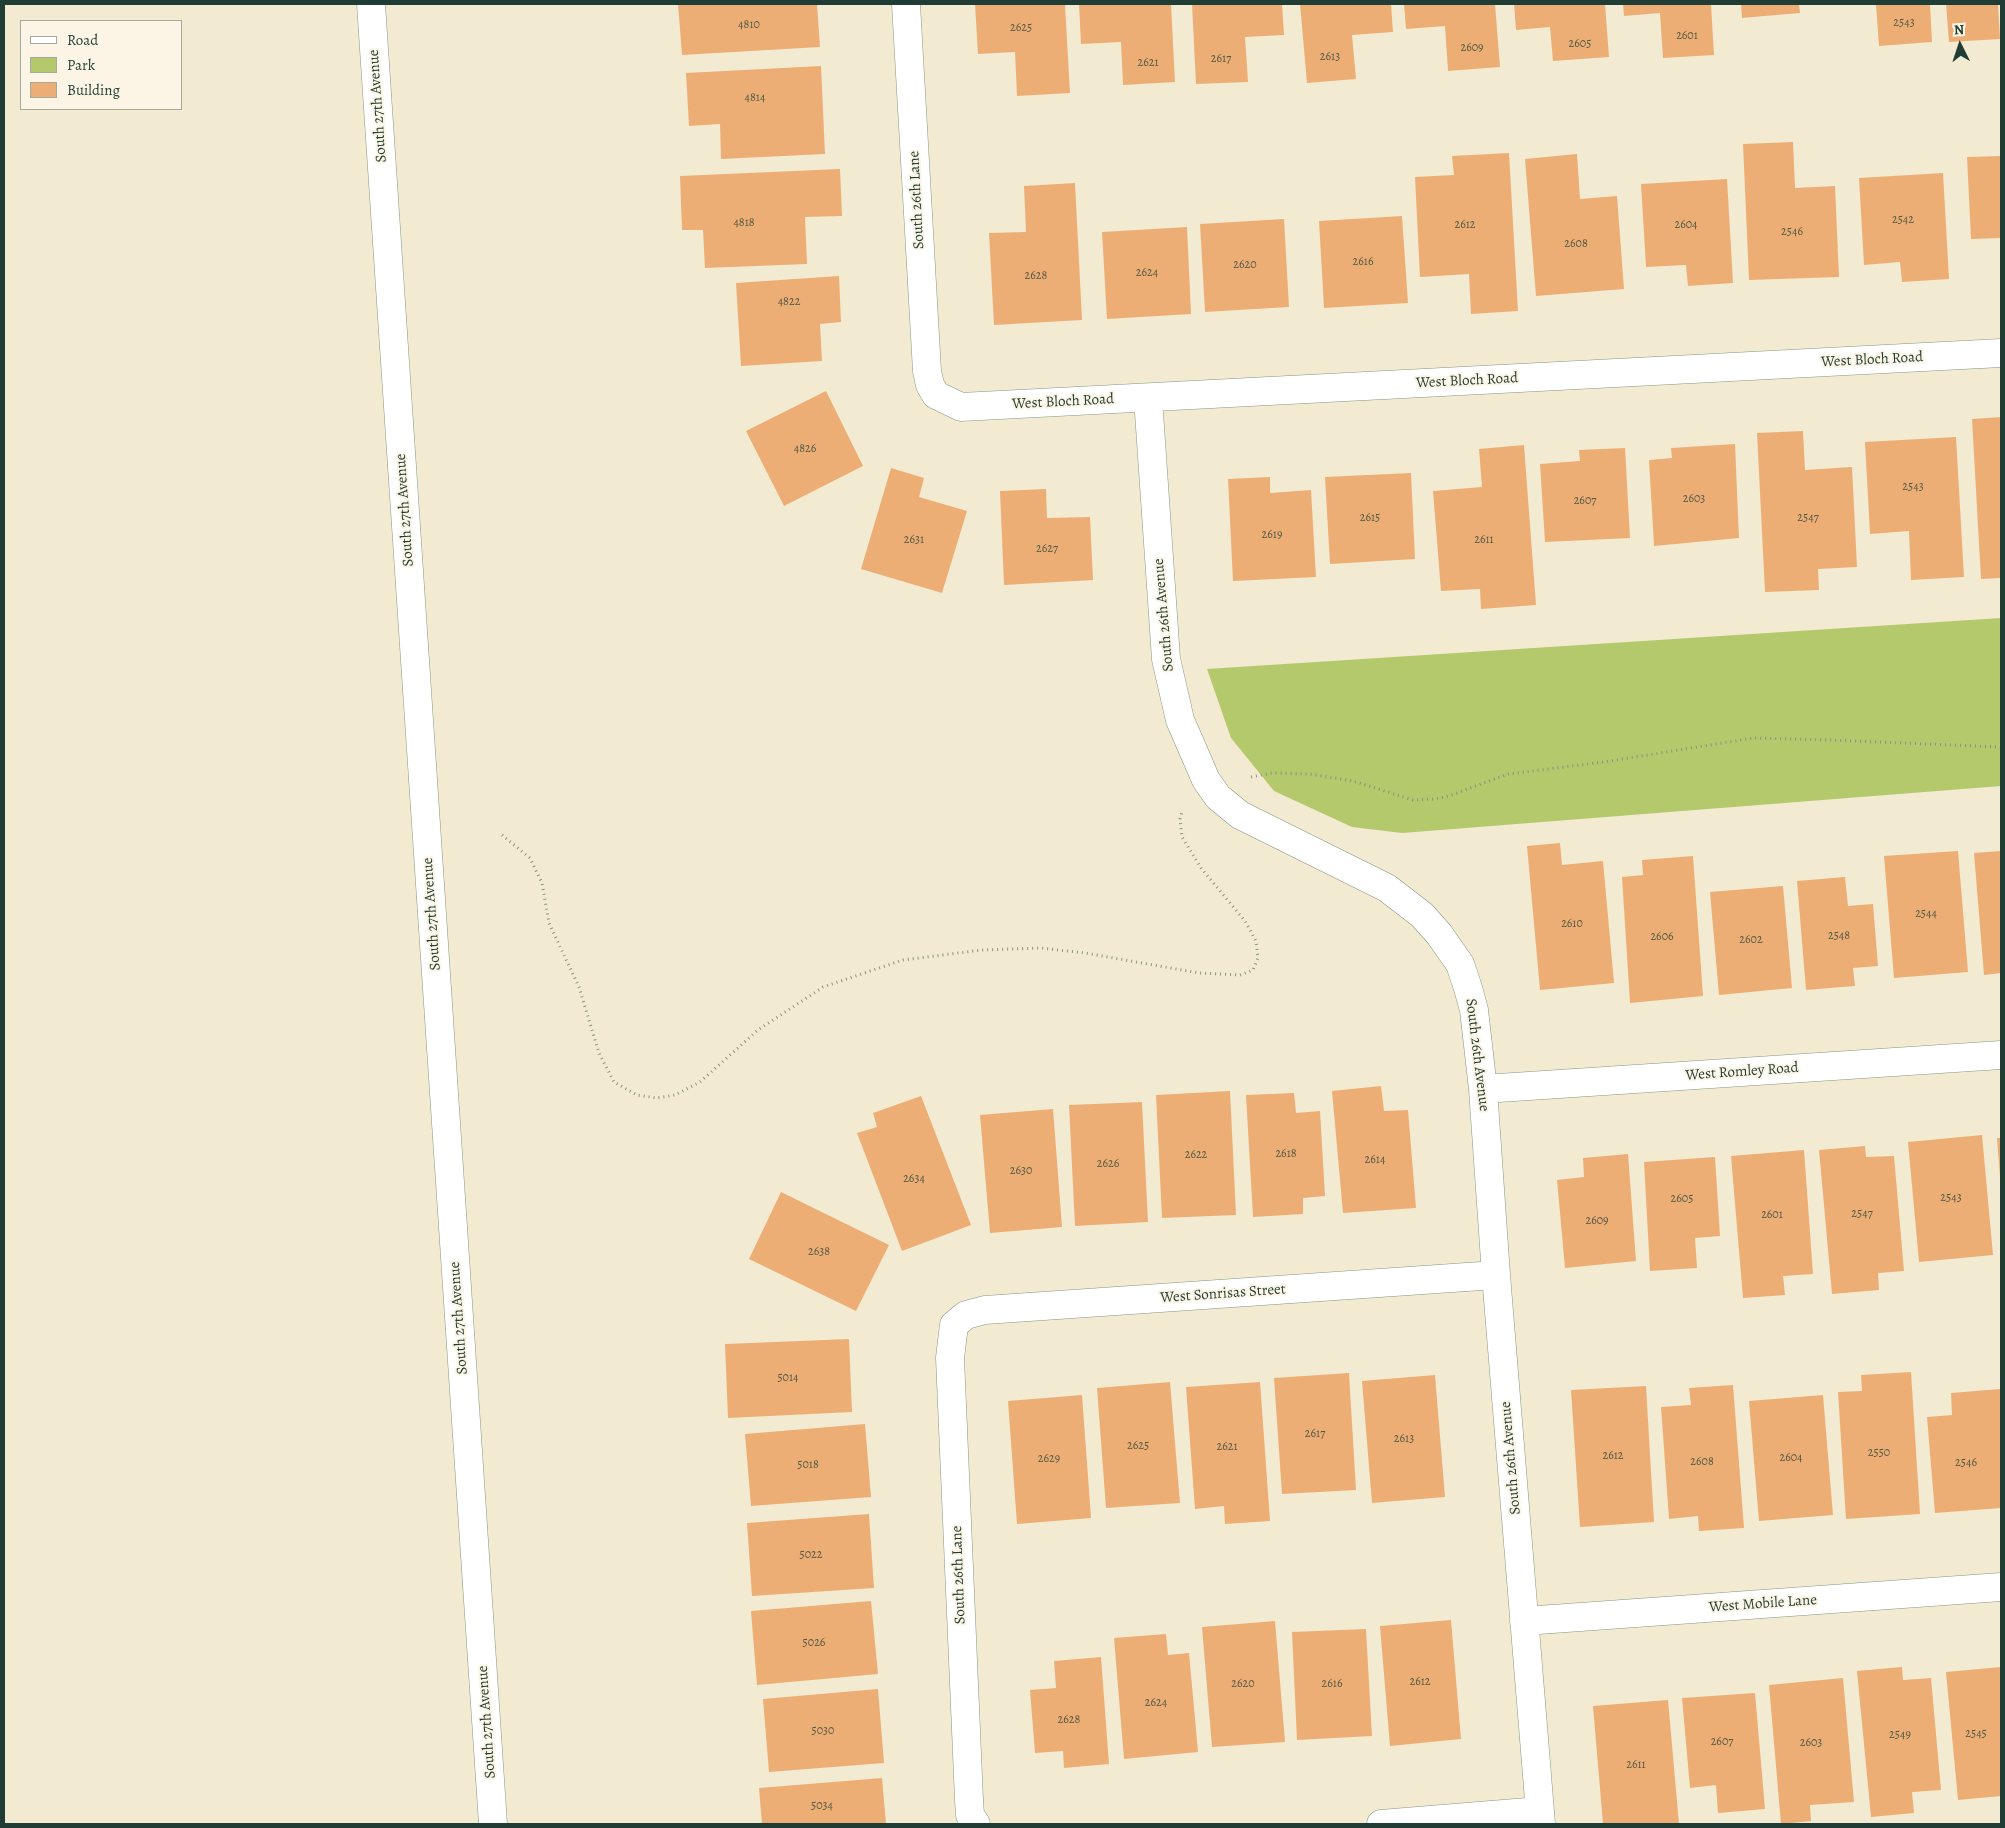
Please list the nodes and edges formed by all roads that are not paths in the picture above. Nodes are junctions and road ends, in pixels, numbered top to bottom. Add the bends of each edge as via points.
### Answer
1 (372, 4) edge
2 (906, 4) edge
3 (2001, 353) edge
4 (936, 395) joint
5 (1148, 398) junction
6 (2001, 1055) edge
7 (1483, 1089) junction
8 (1496, 1275) junction
9 (954, 1325) joint
10 (2001, 1587) edge
11 (1524, 1620) junction
12 (1540, 1818) edge
13 (493, 1824) edge
14 (976, 1824) edge
15 (1381, 1824) edge

1 - 13 street, South 27th Avenue
2 - 4 street, South 26th Lane via 927,371
3 - 5 street, West Bloch Road
4 - 5 street, West Bloch Road via 961,407
5 - 7 street, South 26th Avenue via 1166,659 1180,720 1212,788 1240,815 1387,888 1422,915 1460,964 1474,1010
6 - 7 street, West Romley Road
7 - 8 street, South 26th Avenue
8 - 9 street, West Sonrisas Street via 984,1310 966,1315
8 - 11 street, South 26th Avenue
9 - 14 street, South 26th Lane via 950,1358 969,1800 970,1814
10 - 11 street, West Mobile Lane
11 - 12 street, South 26th Avenue
12 - 15 street

